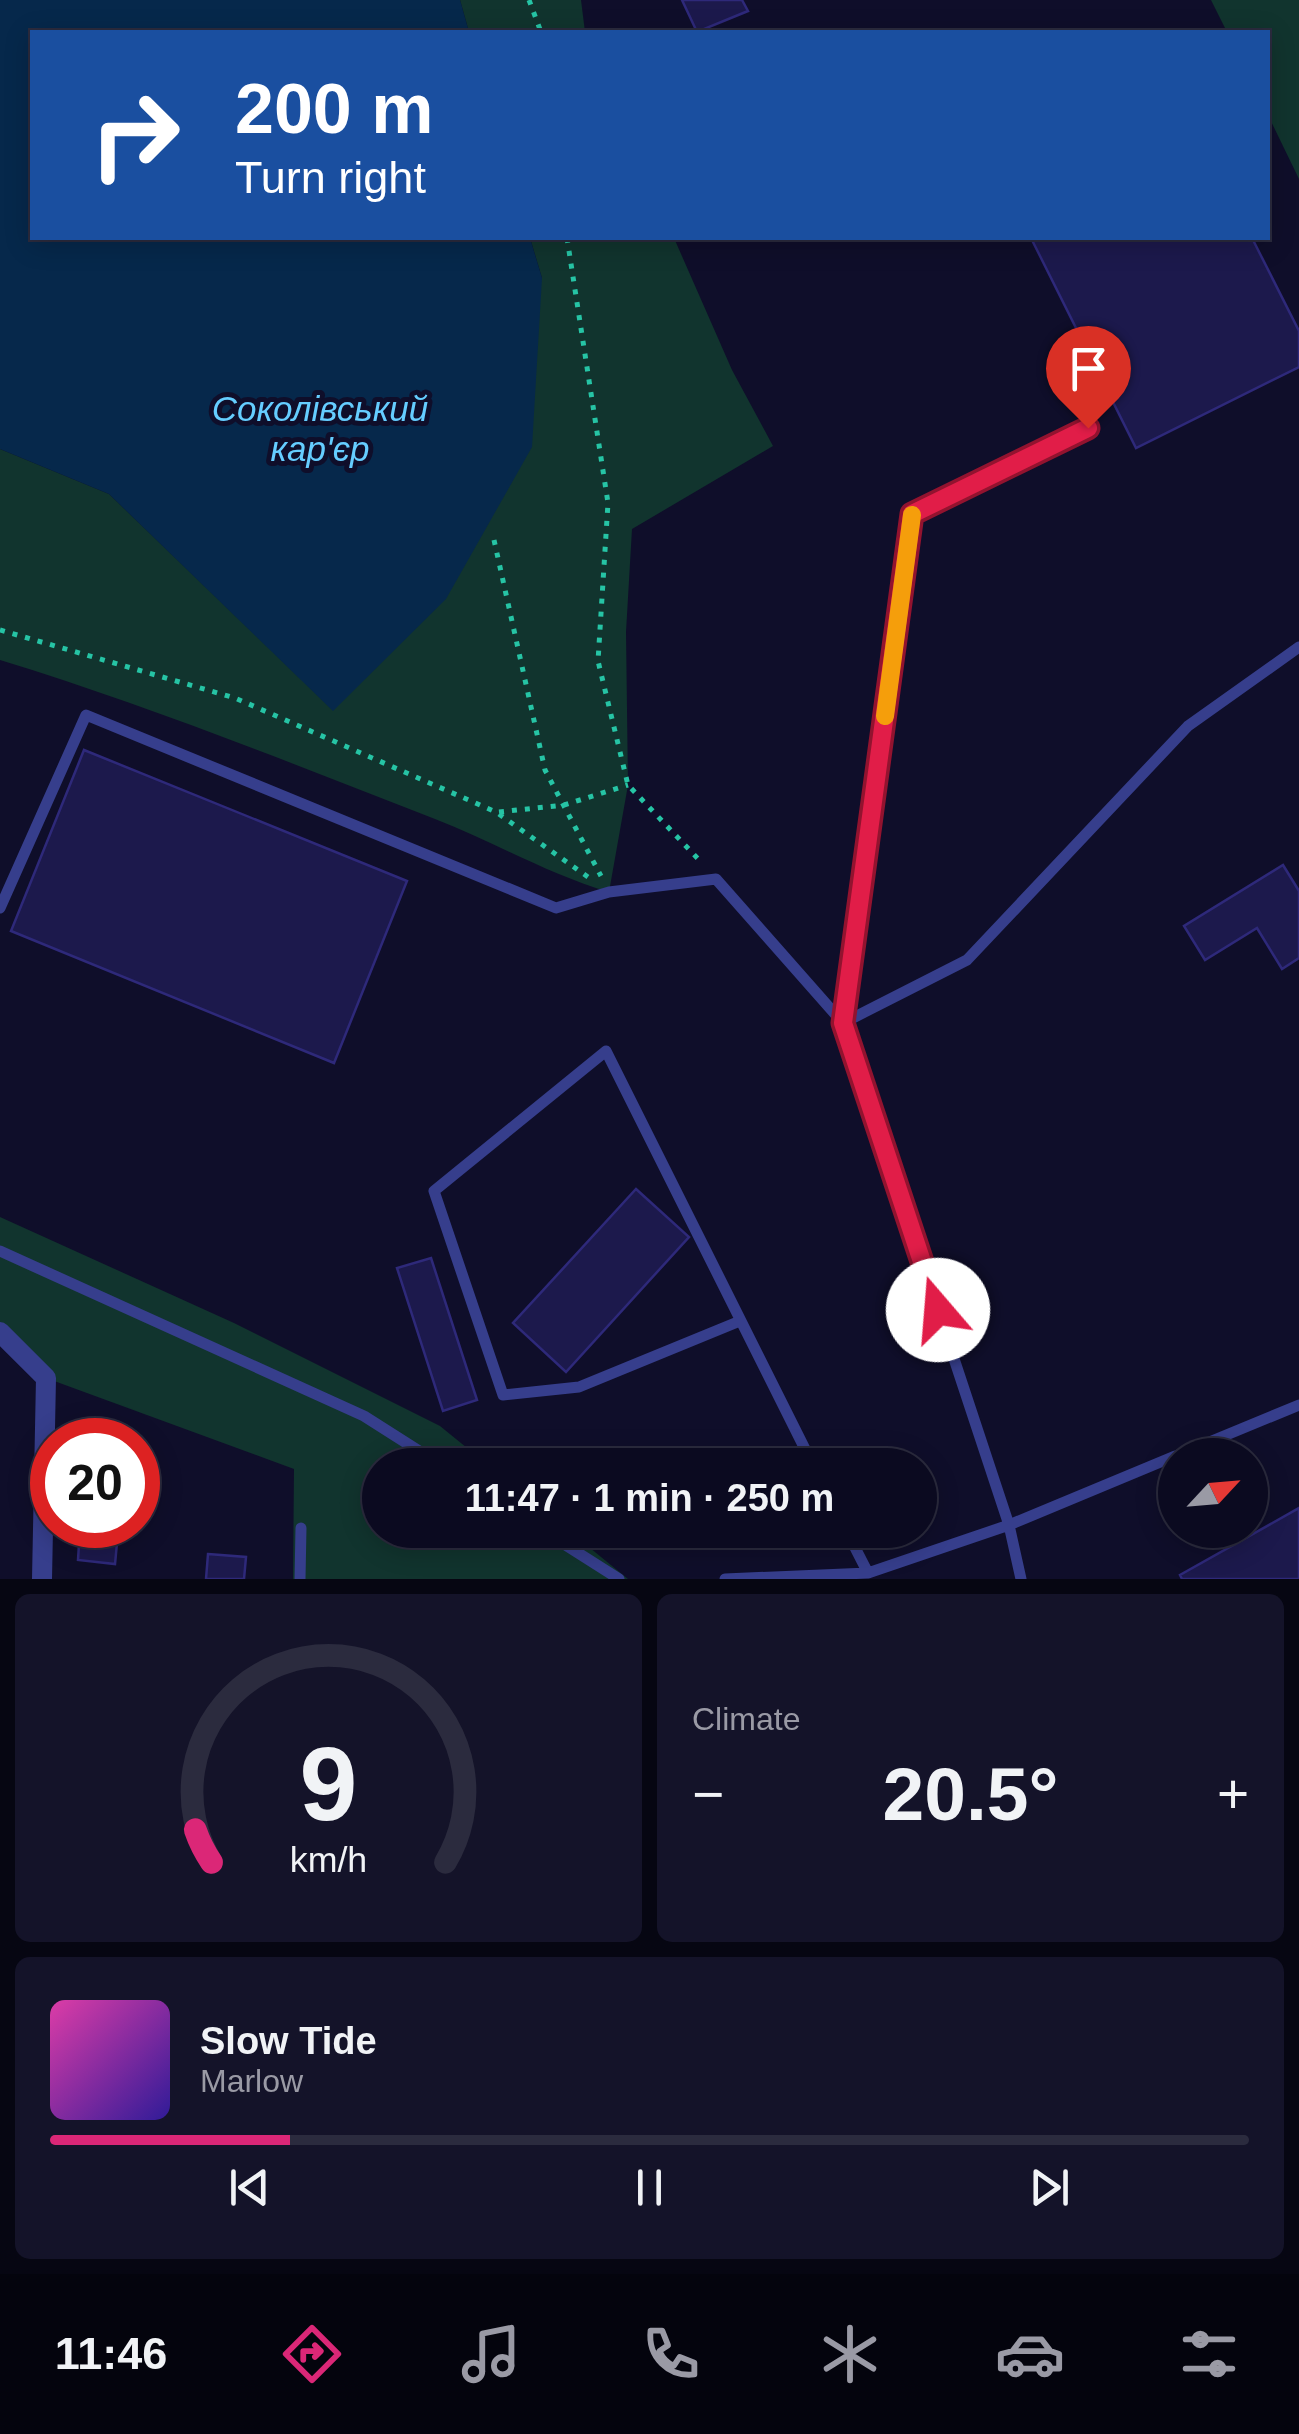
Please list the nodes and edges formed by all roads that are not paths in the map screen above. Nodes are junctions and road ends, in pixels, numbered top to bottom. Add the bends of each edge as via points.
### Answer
1 (1088, 428) dead end
2 (1299, 647) edge
3 (0, 908) edge
4 (843, 1023) junction
5 (0, 1251) edge
6 (740, 1321) junction
7 (0, 1332) edge
8 (1299, 1405) edge
9 (1220, 1438) edge
10 (414, 1448) edge
11 (804, 1448) edge
12 (1158, 1464) edge
13 (1010, 1525) junction
14 (301, 1528) dead end
15 (570, 1548) edge
16 (855, 1548) edge
17 (868, 1572) junction
18 (42, 1579) edge
19 (300, 1579) edge
20 (619, 1579) edge
21 (725, 1579) edge
22 (1022, 1579) edge

1 - 4 lane via 912,514
2 - 4 lane via 1188,726 967,960
3 - 4 lane via 86,715 556,908 609,892 716,879
4 - 13 lane
5 - 10 lane via 364,1416
6 - 6 lane via 579,1387 504,1395 434,1191 606,1051
6 - 11 lane
7 - 18 street via 46,1378
8 - 9 lane
12 - 13 lane
13 - 17 lane
13 - 22 lane
14 - 19 lane
15 - 20 lane
16 - 17 lane
17 - 21 lane

